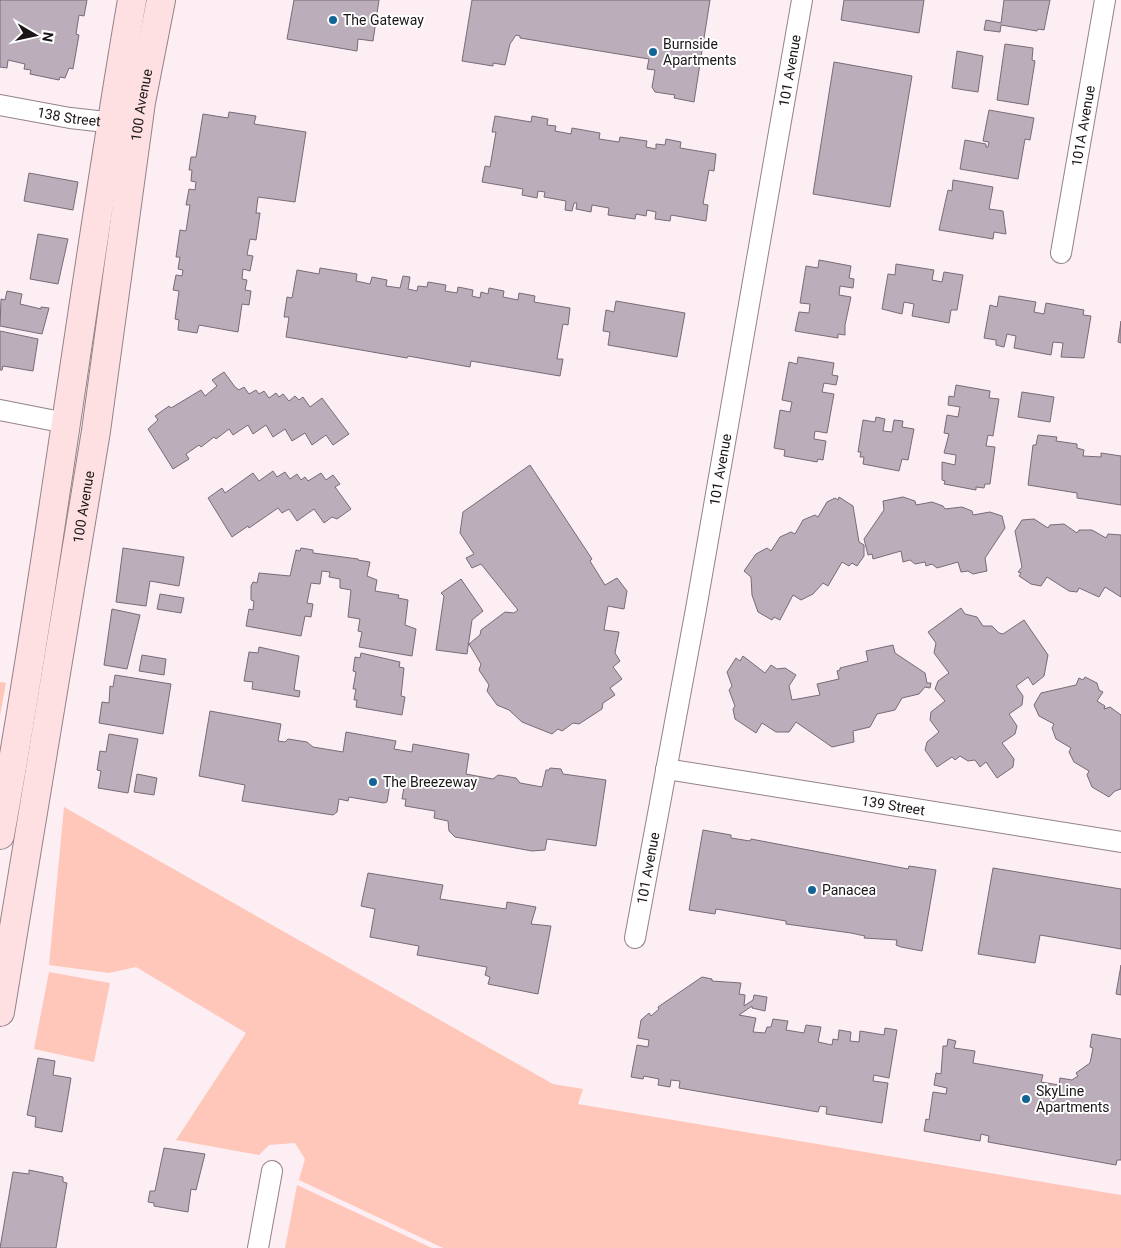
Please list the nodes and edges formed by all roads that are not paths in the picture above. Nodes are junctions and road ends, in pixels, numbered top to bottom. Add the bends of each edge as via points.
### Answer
1 (132, 0) edge
2 (161, 0) edge
3 (802, 0) edge
4 (1105, 0) edge
5 (0, 105) edge
6 (111, 123) junction
7 (138, 126) junction
8 (1061, 253) dead end
9 (0, 410) edge
10 (66, 423) junction
11 (666, 769) junction
12 (0, 835) edge
13 (1121, 842) edge
14 (635, 938) dead end
15 (0, 1012) edge
16 (272, 1171) dead end
17 (258, 1248) edge

1 - 6 main road, 100 Avenue
2 - 7 main road, 100 Avenue
3 - 11 street, 101 Avenue
4 - 8 street, 101A Avenue
5 - 6 street, 138 Street
6 - 7 street, 138 Street
6 - 10 main road, 100 Avenue
7 - 15 main road, 100 Avenue via 96,431
9 - 10 street
10 - 12 main road, 100 Avenue
11 - 13 street, 139 Street
11 - 14 street, 101 Avenue
16 - 17 street

